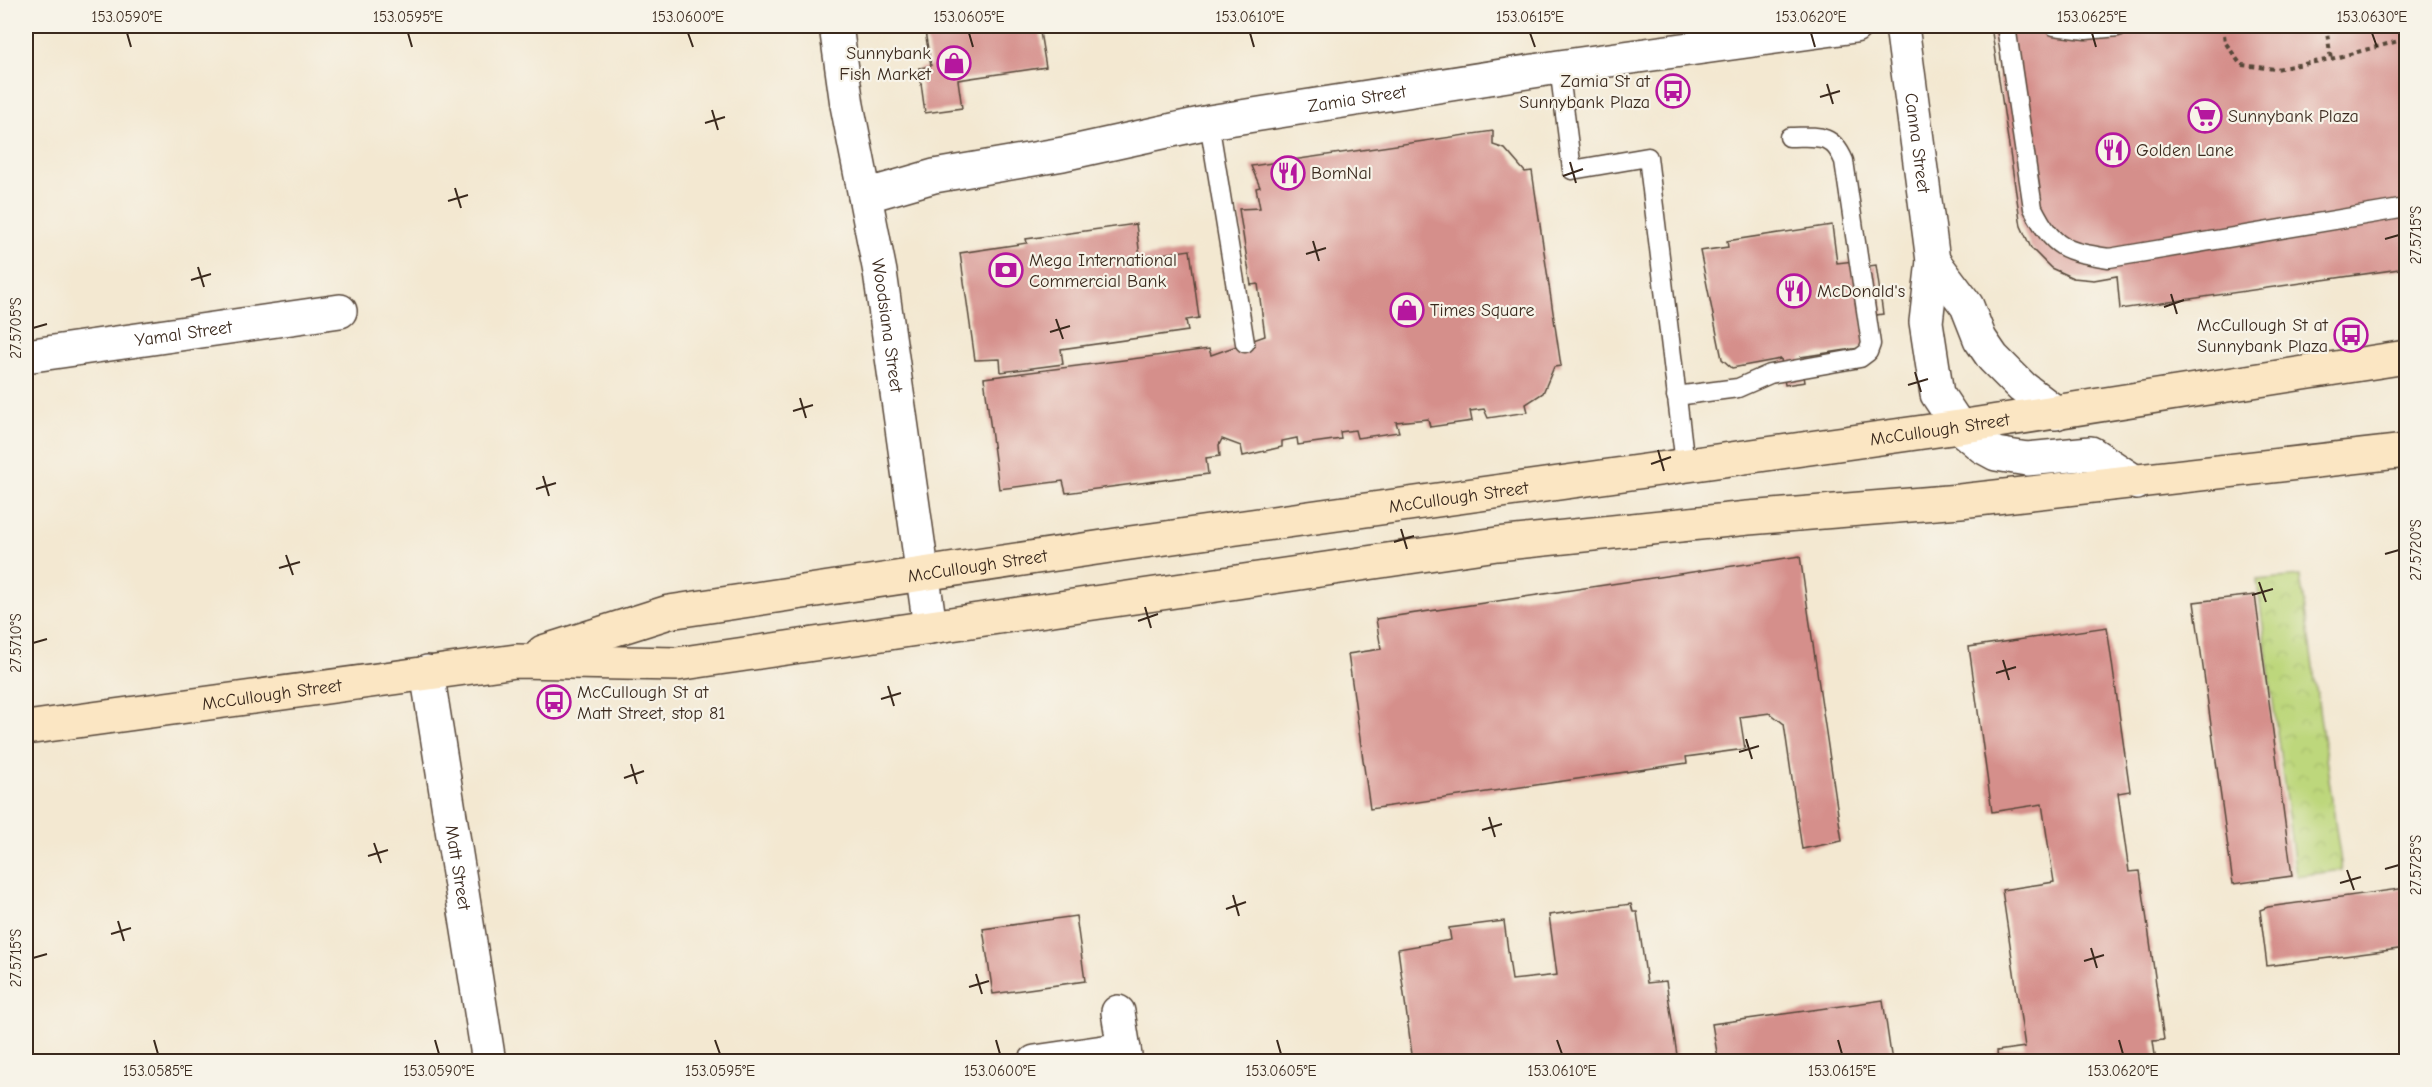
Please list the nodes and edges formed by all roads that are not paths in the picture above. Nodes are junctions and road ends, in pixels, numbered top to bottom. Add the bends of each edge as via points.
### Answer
1 (836, 26) edge
2 (1855, 26) edge
3 (1902, 26) edge
4 (2006, 26) edge
5 (2054, 26) edge
6 (2118, 27) edge
7 (1559, 67) junction
8 (1209, 122) junction
9 (1789, 137) dead end
10 (865, 196) junction
11 (2406, 208) edge
12 (1933, 261) junction
13 (340, 311) dead end
14 (1245, 343) dead end
15 (26, 356) edge
16 (2406, 357) edge
17 (1676, 396) junction
18 (2056, 413) junction
19 (1959, 427) junction
20 (2406, 451) edge
21 (1684, 464) junction
22 (2137, 483) junction
23 (922, 575) junction
24 (930, 627) junction
25 (516, 661) junction
26 (427, 672) junction
27 (26, 728) edge
28 (1118, 1012) dead end
29 (1125, 1055) edge
30 (489, 1062) edge
31 (1035, 1062) edge

1 - 10 street, Woodsiana Street
2 - 7 street, Zamia Street
3 - 12 street, Canna Street
4 - 11 lane via 2033,208 2044,231 2060,247 2109,258
5 - 6 lane via 2086,30
7 - 8 street, Zamia Street
7 - 17 lane via 1572,170 1648,157
8 - 10 street, Zamia Street via 1063,154 934,176
8 - 14 lane
9 - 17 lane via 1822,137 1838,146 1844,161 1871,344 1868,352 1860,358 1770,374 1738,388
10 - 23 street, Woodsiana Street via 880,272
12 - 18 street, Canna Street via 1967,306 1986,349 2022,387
12 - 19 street, Canna Street via 1926,321 1936,394
13 - 15 street, Yamal Street
16 - 18 main road, McCullough Street
17 - 21 lane
18 - 19 main road, McCullough Street
19 - 21 main road, McCullough Street
19 - 22 street, Canna Street via 1983,447 2007,457 2091,453
20 - 22 main road, McCullough Street
21 - 23 main road, McCullough Street
22 - 24 main road, McCullough Street via 1497,544
23 - 24 street, Woodsiana Street
23 - 25 main road, McCullough Street via 669,612
24 - 25 main road, McCullough Street via 677,664
25 - 26 main road, McCullough Street
26 - 27 main road, McCullough Street
26 - 30 street, Matt Street
28 - 29 street
29 - 31 street

